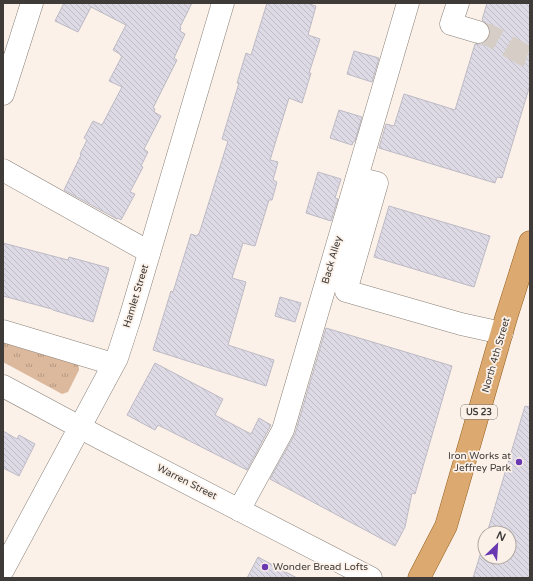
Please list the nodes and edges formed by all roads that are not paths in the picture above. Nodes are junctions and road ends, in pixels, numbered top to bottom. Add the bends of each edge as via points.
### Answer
1 (32, 3) edge
2 (223, 3) edge
3 (408, 3) edge
4 (458, 3) edge
5 (478, 32) tunnel mouth
6 (3, 94) edge
7 (3, 170) edge
8 (357, 178) junction
9 (530, 242) edge
10 (150, 252) junction
11 (526, 273) edge
12 (3, 330) edge
13 (502, 333) junction
14 (114, 364) junction
15 (3, 386) edge
16 (79, 427) junction
17 (239, 510) junction
18 (3, 570) edge
19 (371, 578) edge
20 (419, 578) edge

1 - 6 street
2 - 10 street, Hamlet Street
3 - 8 street, Back Alley
4 - 5 street via 452,24
7 - 10 street
8 - 13 street via 377,183 346,291
8 - 17 street, Back Alley via 283,430
9 - 11 main road, North 4th Street / US 23
10 - 14 street, Hamlet Street
11 - 13 main road, North 4th Street / US 23
12 - 14 street
13 - 20 main road, North 4th Street / US 23 via 446,526
14 - 16 street, Hamlet Street
15 - 16 street, Warren Street
16 - 17 street, Warren Street
16 - 18 street, Hamlet Street
17 - 19 street, Warren Street

